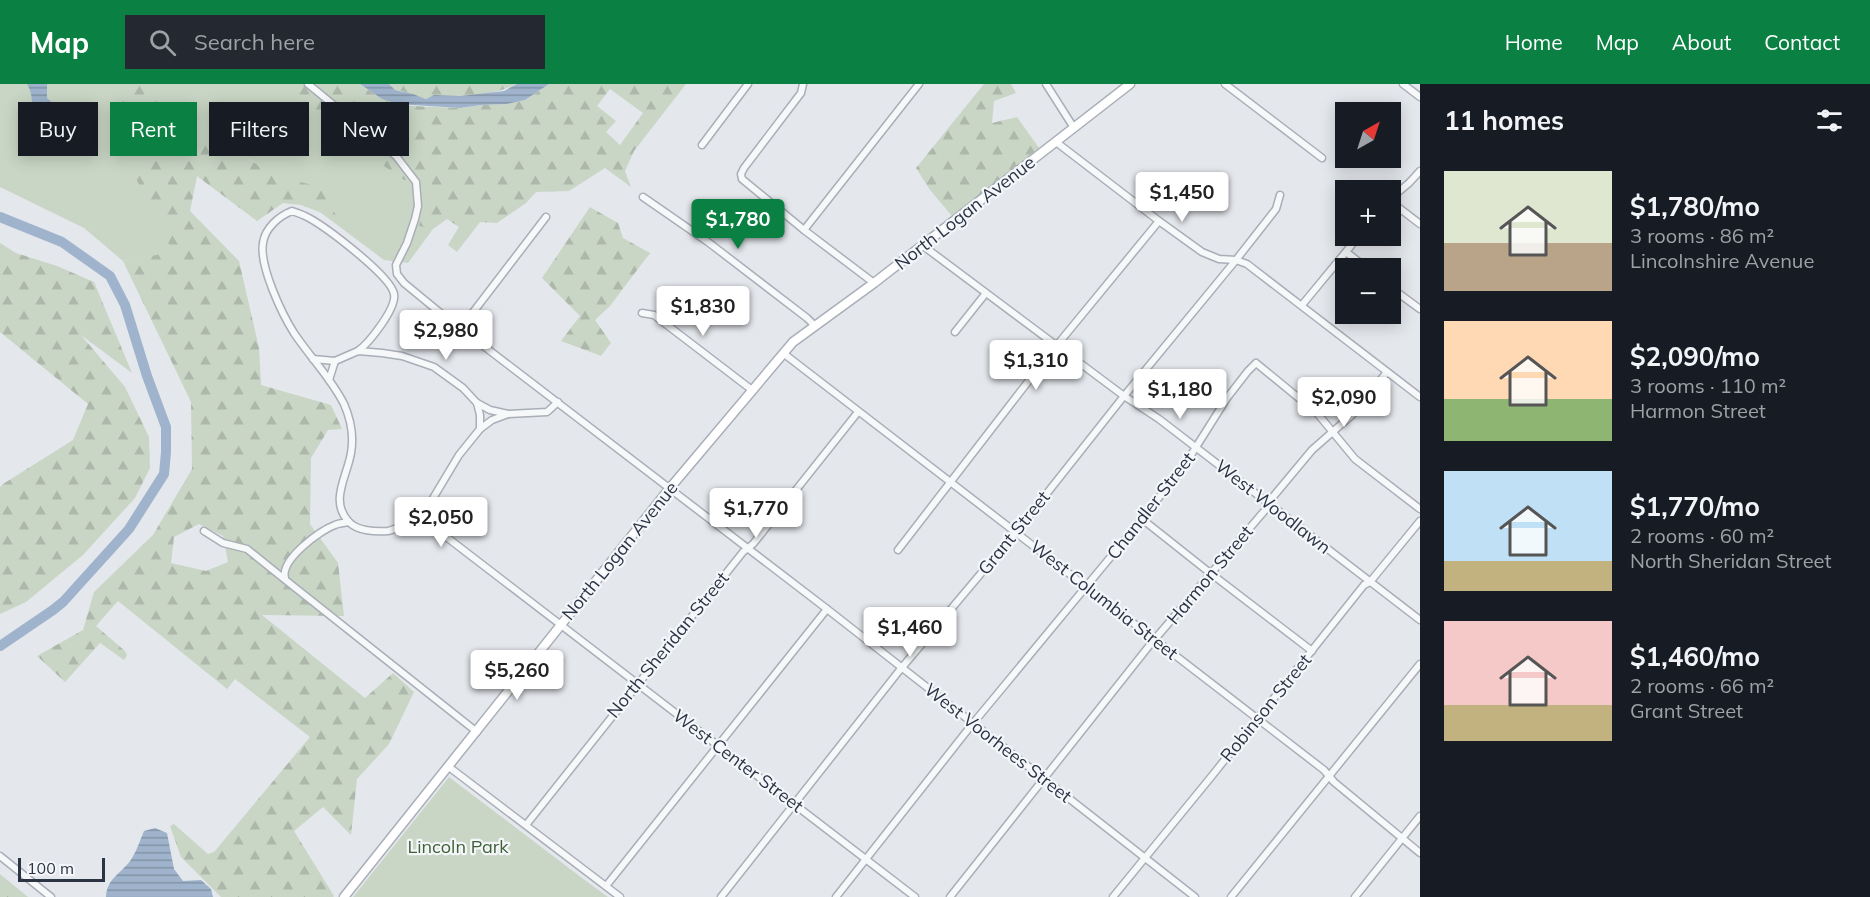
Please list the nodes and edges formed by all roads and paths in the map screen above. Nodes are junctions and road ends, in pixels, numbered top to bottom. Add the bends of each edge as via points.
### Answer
1 (308, 84) edge
2 (748, 84) edge
3 (803, 84) edge
4 (919, 84) edge
5 (1046, 84) edge
6 (1130, 84) edge
7 (1225, 84) edge
8 (1404, 84) edge
9 (1420, 97) edge
10 (1074, 128) junction
11 (1056, 142) junction
12 (702, 145) dead end
13 (1323, 158) dead end
14 (1420, 171) edge
15 (1401, 191) edge
16 (1280, 195) dead end
17 (643, 197) dead end
18 (1401, 209) edge
19 (546, 217) dead end
20 (1159, 221) junction
21 (1420, 224) edge
22 (804, 230) junction
23 (922, 245) junction
24 (1351, 246) edge
25 (1346, 252) junction
26 (1354, 258) edge
27 (1236, 260) junction
28 (874, 283) junction
29 (986, 293) junction
30 (1401, 294) edge
31 (1302, 305) junction
32 (1420, 309) edge
33 (642, 313) dead end
34 (814, 326) junction
35 (461, 328) junction
36 (955, 332) dead end
37 (1058, 346) junction
38 (358, 351) junction
39 (783, 353) junction
40 (313, 359) junction
41 (335, 361) junction
42 (1388, 372) junction
43 (329, 380) junction
44 (752, 390) junction
45 (1124, 396) junction
46 (1420, 397) edge
47 (558, 402) junction
48 (477, 403) junction
49 (858, 412) junction
50 (508, 414) junction
51 (480, 429) junction
52 (1332, 432) junction
53 (1197, 447) junction
54 (951, 483) junction
55 (670, 488) junction
56 (1269, 504) junction
57 (429, 505) junction
58 (340, 509) junction
59 (1420, 509) edge
60 (1142, 519) junction
61 (1420, 520) edge
62 (349, 522) junction
63 (411, 522) junction
64 (334, 525) junction
65 (436, 529) junction
66 (204, 531) dead end
67 (1015, 532) junction
68 (748, 548) junction
69 (898, 550) dead end
70 (1211, 574) junction
71 (285, 579) junction
72 (1370, 582) junction
73 (1086, 586) junction
74 (826, 609) junction
75 (1420, 620) edge
76 (561, 625) junction
77 (1155, 640) junction
78 (1312, 651) junction
79 (1420, 664) edge
80 (902, 668) junction
81 (637, 684) junction
82 (1258, 718) junction
83 (973, 723) junction
84 (477, 732) junction
85 (718, 746) junction
86 (449, 767) junction
87 (1329, 776) junction
88 (1044, 778) junction
89 (793, 804) junction
90 (1420, 816) edge
91 (526, 825) junction
92 (1402, 839) junction
93 (1420, 853) edge
94 (0, 856) edge
95 (1144, 857) junction
96 (866, 859) junction
97 (606, 886) junction
98 (51, 897) edge
99 (344, 897) edge
100 (620, 897) edge
101 (721, 897) edge
102 (836, 897) edge
103 (915, 897) edge
104 (950, 897) edge
105 (1113, 897) edge
106 (1195, 897) edge
107 (1231, 897) edge
108 (1355, 897) edge

1 - 35 street, West Voorhees Street via 383,144 416,182 416,219 396,265 397,274
2 - 12 street
3 - 22 street via 801,93 741,174 744,183
4 - 22 street
5 - 10 street
6 - 10 street, North Logan Avenue
7 - 13 street
8 - 9 street
10 - 11 street, North Logan Avenue
11 - 20 street
11 - 23 street, North Logan Avenue
14 - 15 street
16 - 27 street, Grant Street via 1276,208
17 - 34 street via 708,242
18 - 21 street
19 - 35 street
20 - 27 street via 1202,252
20 - 37 street
22 - 28 street
23 - 28 street, North Logan Avenue
23 - 29 street, West Woodlawn
24 - 25 street
25 - 26 street
25 - 31 street
27 - 31 street
27 - 45 street, Grant Street
28 - 34 street, North Logan Avenue
29 - 36 street
29 - 37 street, West Woodlawn
30 - 32 street
31 - 42 street
33 - 44 street via 654,315
34 - 39 street, North Logan Avenue
35 - 47 street, West Voorhees Street
37 - 45 street, West Woodlawn
37 - 54 street
38 - 40 street via 392,308 394,293 372,265 312,220 292,211 278,218 264,238 264,262 272,290 293,332
38 - 41 street
38 - 48 street via 392,354 434,367
39 - 44 street, North Logan Avenue
39 - 49 street, West Columbia Street
40 - 41 street
40 - 43 street
41 - 43 street
42 - 46 street
42 - 52 street, Harmon Street via 1353,414
43 - 58 street via 344,405 353,432 339,495
44 - 55 street, North Logan Avenue
45 - 53 street, West Woodlawn
45 - 67 street, Grant Street
47 - 50 street via 547,412
47 - 55 street, West Voorhees Street
48 - 50 street
48 - 51 street
49 - 54 street, West Columbia Street
49 - 68 street, North Sheridan Street
50 - 51 street
51 - 57 street
52 - 53 street, Chandler Street via 1307,404 1256,363 1227,398
52 - 56 street, Harmon Street via 1311,450
52 - 59 street via 1355,459
53 - 56 street, West Woodlawn
53 - 60 street, Chandler Street
54 - 67 street, West Columbia Street
54 - 69 street
55 - 68 street, West Voorhees Street
55 - 76 street, North Logan Avenue
56 - 70 street, Harmon Street
56 - 72 street, West Woodlawn
57 - 63 street
57 - 65 street
58 - 62 street
58 - 64 street
60 - 70 street
60 - 73 street, Chandler Street
61 - 72 street, Robinson Street
62 - 63 street via 365,530 389,531
62 - 64 street
63 - 65 street
64 - 71 street via 301,547 285,567
65 - 76 street, West Center Street
66 - 71 street via 223,543 248,549
67 - 73 street, West Columbia Street
67 - 80 street, Grant Street
68 - 74 street, West Voorhees Street
68 - 81 street, North Sheridan Street
70 - 77 street, Harmon Street
70 - 78 street
71 - 84 street
72 - 75 street, West Woodlawn
72 - 78 street, Robinson Street
73 - 77 street, West Columbia Street
73 - 83 street, Chandler Street
74 - 80 street, West Voorhees Street
74 - 85 street
76 - 81 street, West Center Street
76 - 84 street, North Logan Avenue
77 - 82 street, West Columbia Street
77 - 88 street, Harmon Street
78 - 82 street, Robinson Street
79 - 87 street
80 - 83 street, West Voorhees Street
80 - 89 street, Grant Street
81 - 85 street, West Center Street
81 - 91 street, North Sheridan Street
82 - 87 street, West Columbia Street
82 - 95 street, Robinson Street
83 - 88 street, West Voorhees Street
83 - 96 street, Chandler Street
84 - 86 street, North Logan Avenue
85 - 89 street, West Center Street
85 - 97 street
86 - 91 street
86 - 99 street, North Logan Avenue
87 - 92 street, West Columbia Street
87 - 107 street
88 - 95 street, West Voorhees Street
88 - 104 street, Harmon Street
89 - 96 street, West Center Street
89 - 101 street, Grant Street
90 - 92 street
91 - 97 street
92 - 93 street, West Columbia Street
92 - 108 street
94 - 98 street
95 - 105 street, Robinson Street
95 - 106 street, West Voorhees Street
96 - 102 street, Chandler Street
96 - 103 street, West Center Street
97 - 100 street

